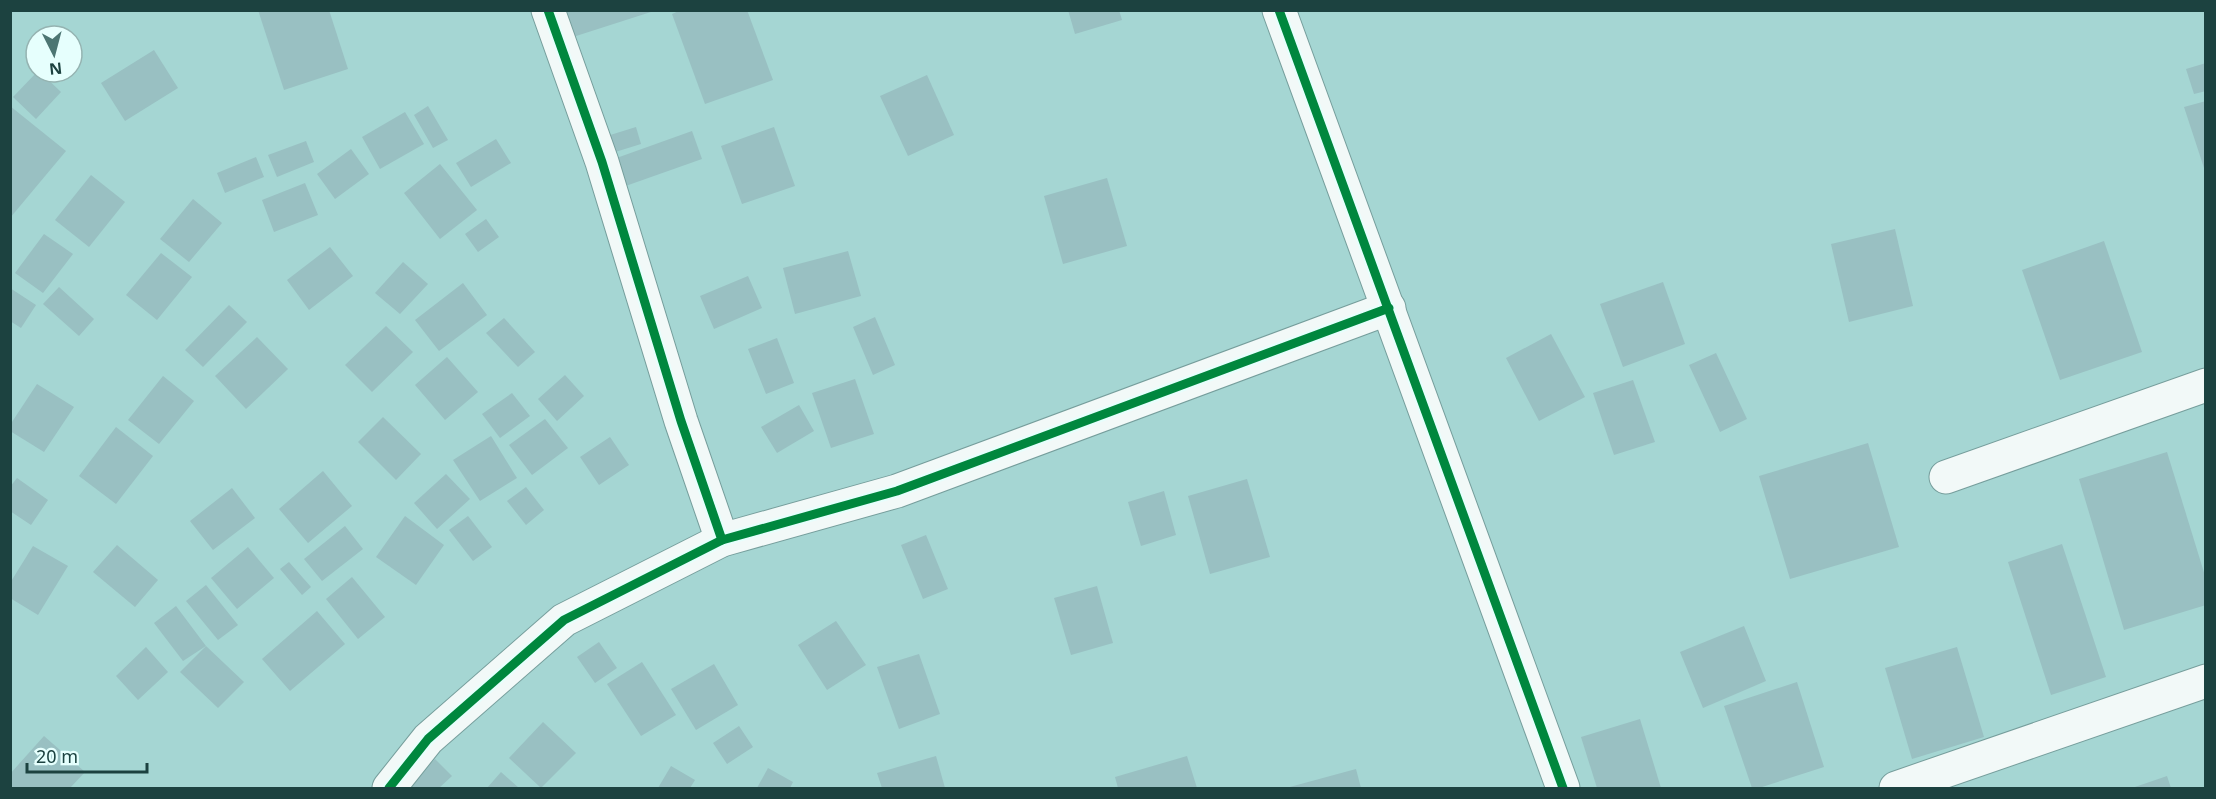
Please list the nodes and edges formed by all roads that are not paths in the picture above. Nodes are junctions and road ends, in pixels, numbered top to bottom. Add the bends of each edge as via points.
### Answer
1 (548, 10) edge
2 (1279, 10) edge
3 (1389, 308) junction
4 (2205, 385) edge
5 (1946, 477) dead end
6 (722, 540) junction
7 (2205, 681) edge
8 (389, 789) edge
9 (1563, 789) edge
10 (1896, 789) edge

1 - 6 street via 602,162 681,421
2 - 3 street
3 - 6 street via 897,491
3 - 9 street
4 - 5 street
6 - 8 street via 564,620 428,739
7 - 10 street

